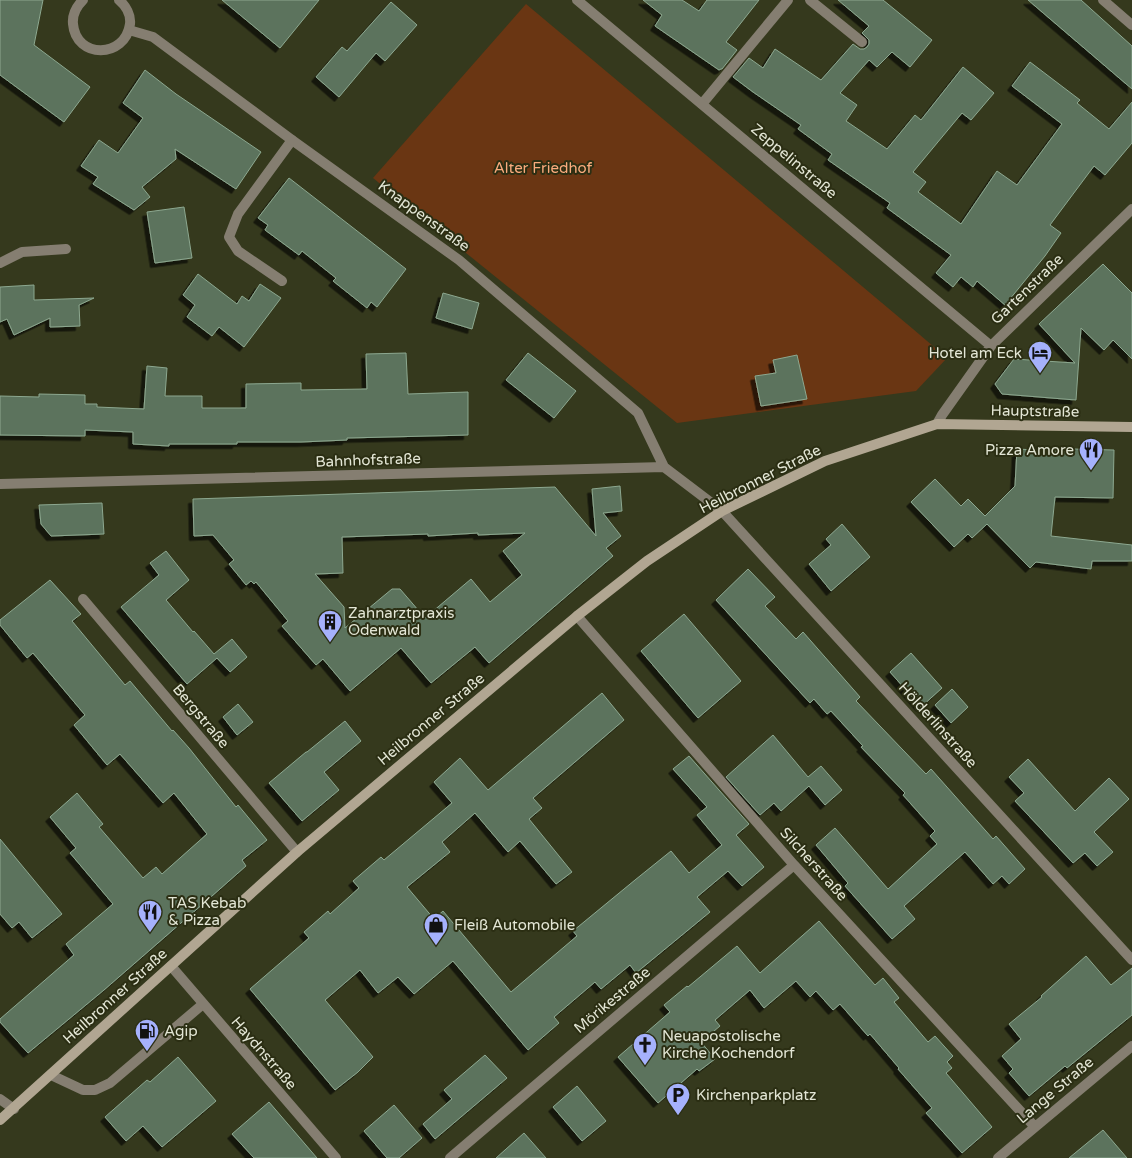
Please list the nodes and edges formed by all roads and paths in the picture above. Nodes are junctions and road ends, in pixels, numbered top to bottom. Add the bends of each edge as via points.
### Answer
1 (83, 0) edge
2 (119, 0) edge
3 (577, 0) edge
4 (788, 0) edge
5 (810, 0) edge
6 (1103, 0) edge
7 (1132, 25) edge
8 (129, 30) junction
9 (862, 42) dead end
10 (702, 104) junction
11 (292, 140) junction
12 (1132, 209) edge
13 (66, 249) dead end
14 (0, 263) edge
15 (282, 281) dead end
16 (991, 346) junction
17 (937, 424) junction
18 (1132, 427) edge
19 (664, 467) junction
20 (0, 484) edge
21 (722, 511) junction
22 (82, 598) dead end
23 (577, 616) junction
24 (297, 852) junction
25 (794, 865) junction
26 (1132, 960) edge
27 (171, 966) junction
28 (203, 1004) junction
29 (1132, 1046) edge
30 (50, 1075) junction
31 (0, 1099) edge
32 (14, 1109) junction
33 (0, 1120) edge
34 (1035, 1127) junction
35 (336, 1158) edge
36 (450, 1158) edge
37 (998, 1158) edge

1 - 8 street via 72,21 74,31 84,45 92,50 111,49 119,45
2 - 8 street via 128,10
3 - 10 street, Zeppelinstraße
4 - 10 street
5 - 9 street
6 - 7 street
8 - 11 street, Knappenstraße via 153,37
10 - 16 street, Zeppelinstraße
11 - 15 street via 238,214 230,237 238,251
11 - 19 street, Knappenstraße via 459,260 638,413
12 - 16 street, Gartenstraße
13 - 14 street via 22,252
16 - 17 street, Gartenstraße
17 - 18 main road, Hauptstraße
17 - 21 main road, Heilbronner Straße via 825,461
19 - 20 street, Bahnhofstraße
19 - 21 street
21 - 23 main road, Heilbronner Straße via 647,561
21 - 26 street, Hölderlinstraße
22 - 24 street, Bergstraße
23 - 24 main road, Heilbronner Straße
23 - 25 street, Silcherstraße
24 - 27 main road, Heilbronner Straße
25 - 34 street, Silcherstraße
25 - 36 street, Mörikestraße
27 - 28 street, Haydnstraße
27 - 30 main road, Heilbronner Straße
28 - 30 street via 110,1083 95,1090 84,1090
28 - 35 street, Haydnstraße
29 - 34 street, Lange Straße
30 - 32 main road, Heilbronner Straße
31 - 32 street
32 - 33 main road, Heilbronner Straße
34 - 37 street, Lange Straße

